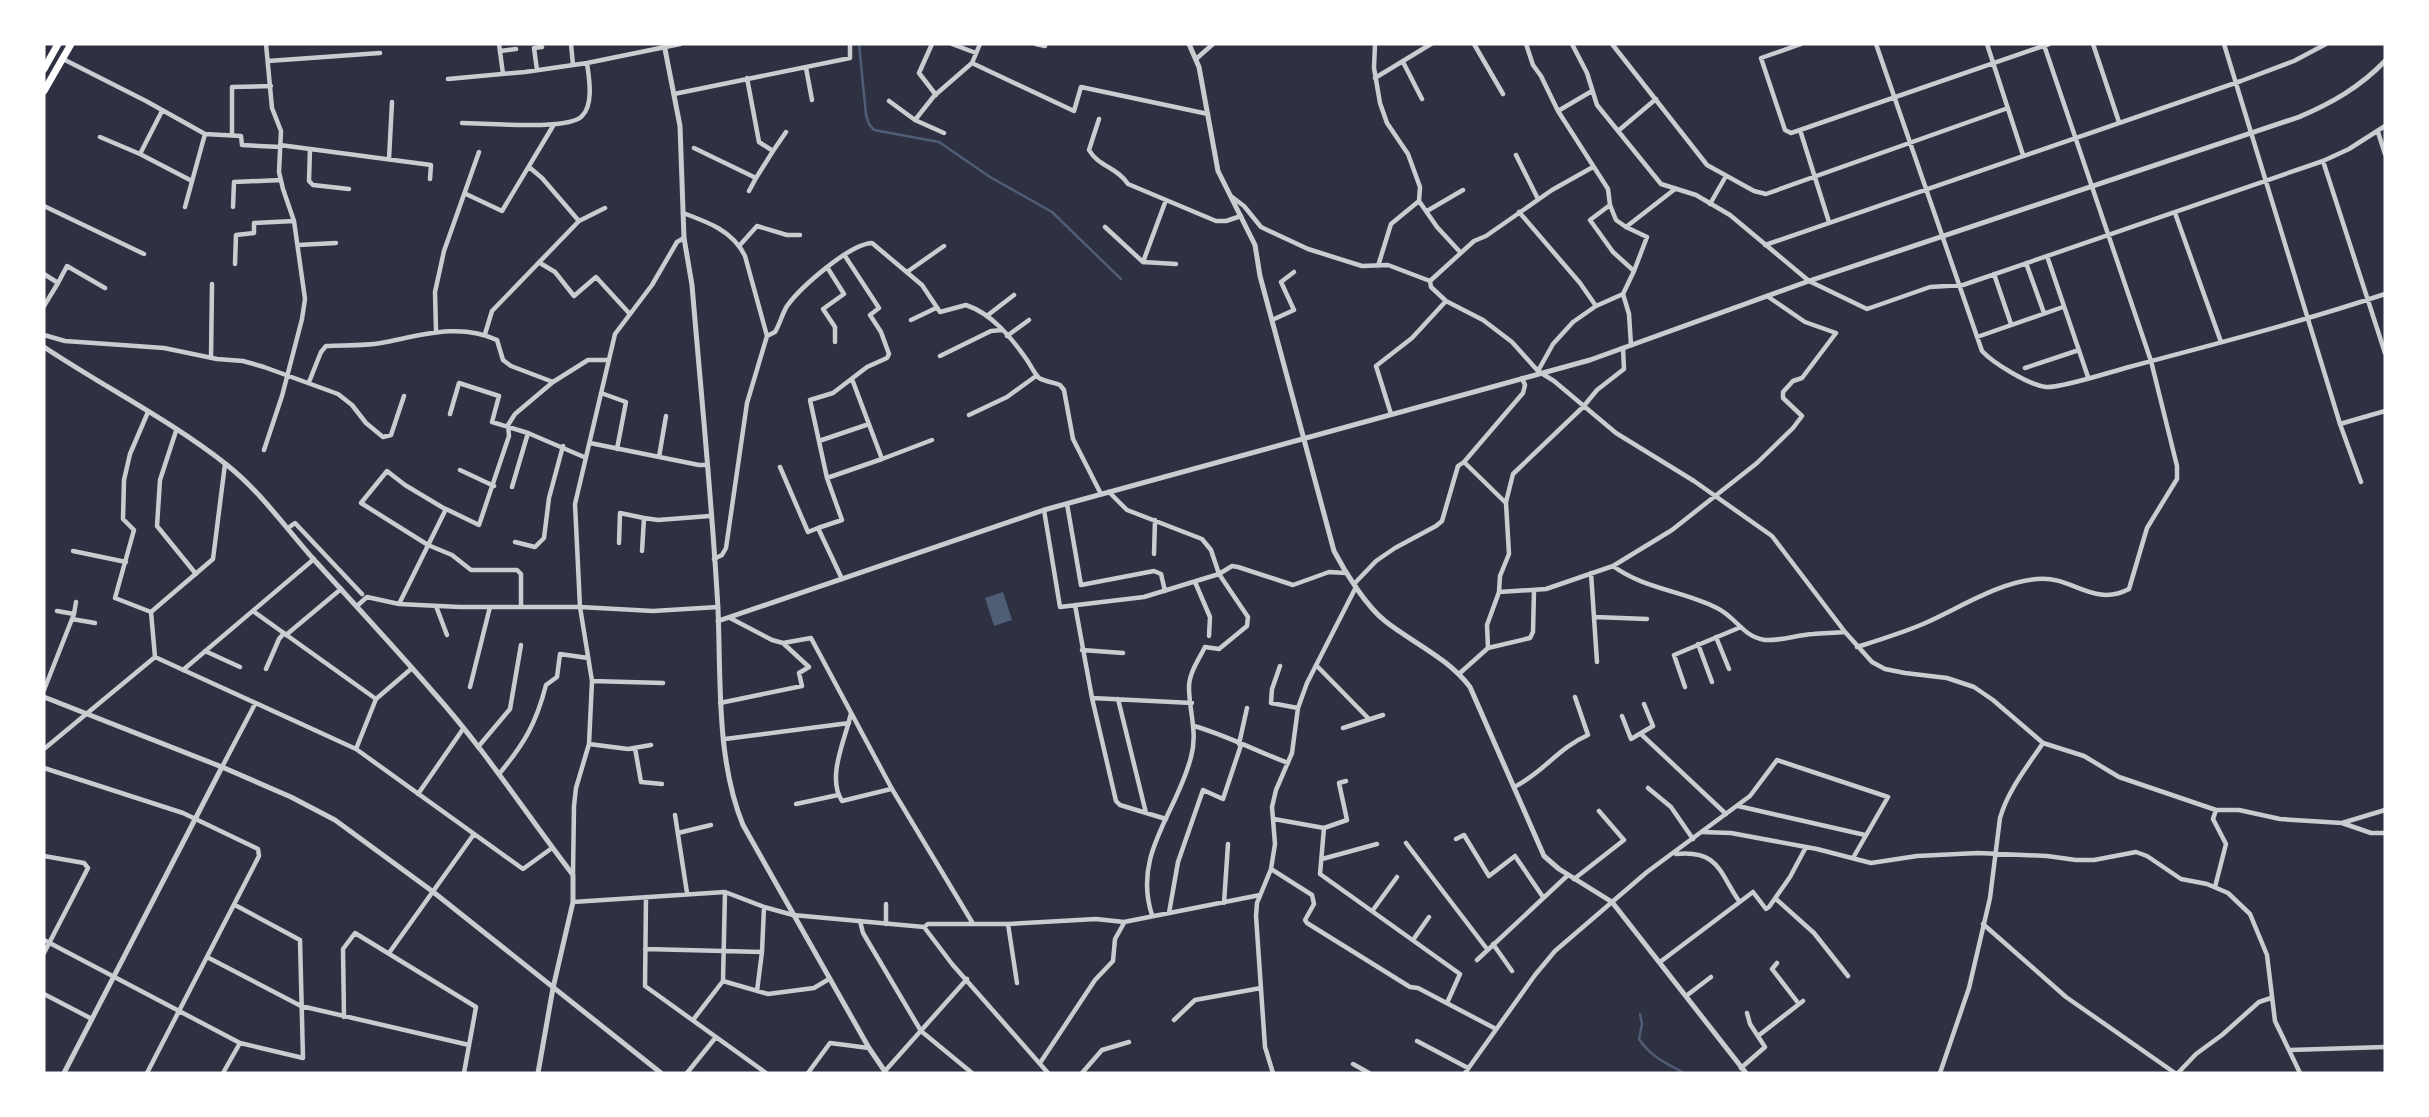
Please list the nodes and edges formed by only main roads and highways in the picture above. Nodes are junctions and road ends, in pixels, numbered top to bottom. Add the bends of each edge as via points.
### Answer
1 (58, 44) edge
2 (71, 44) edge
3 (44, 69) edge
4 (44, 91) edge

1 - 3 main road
2 - 4 main road

